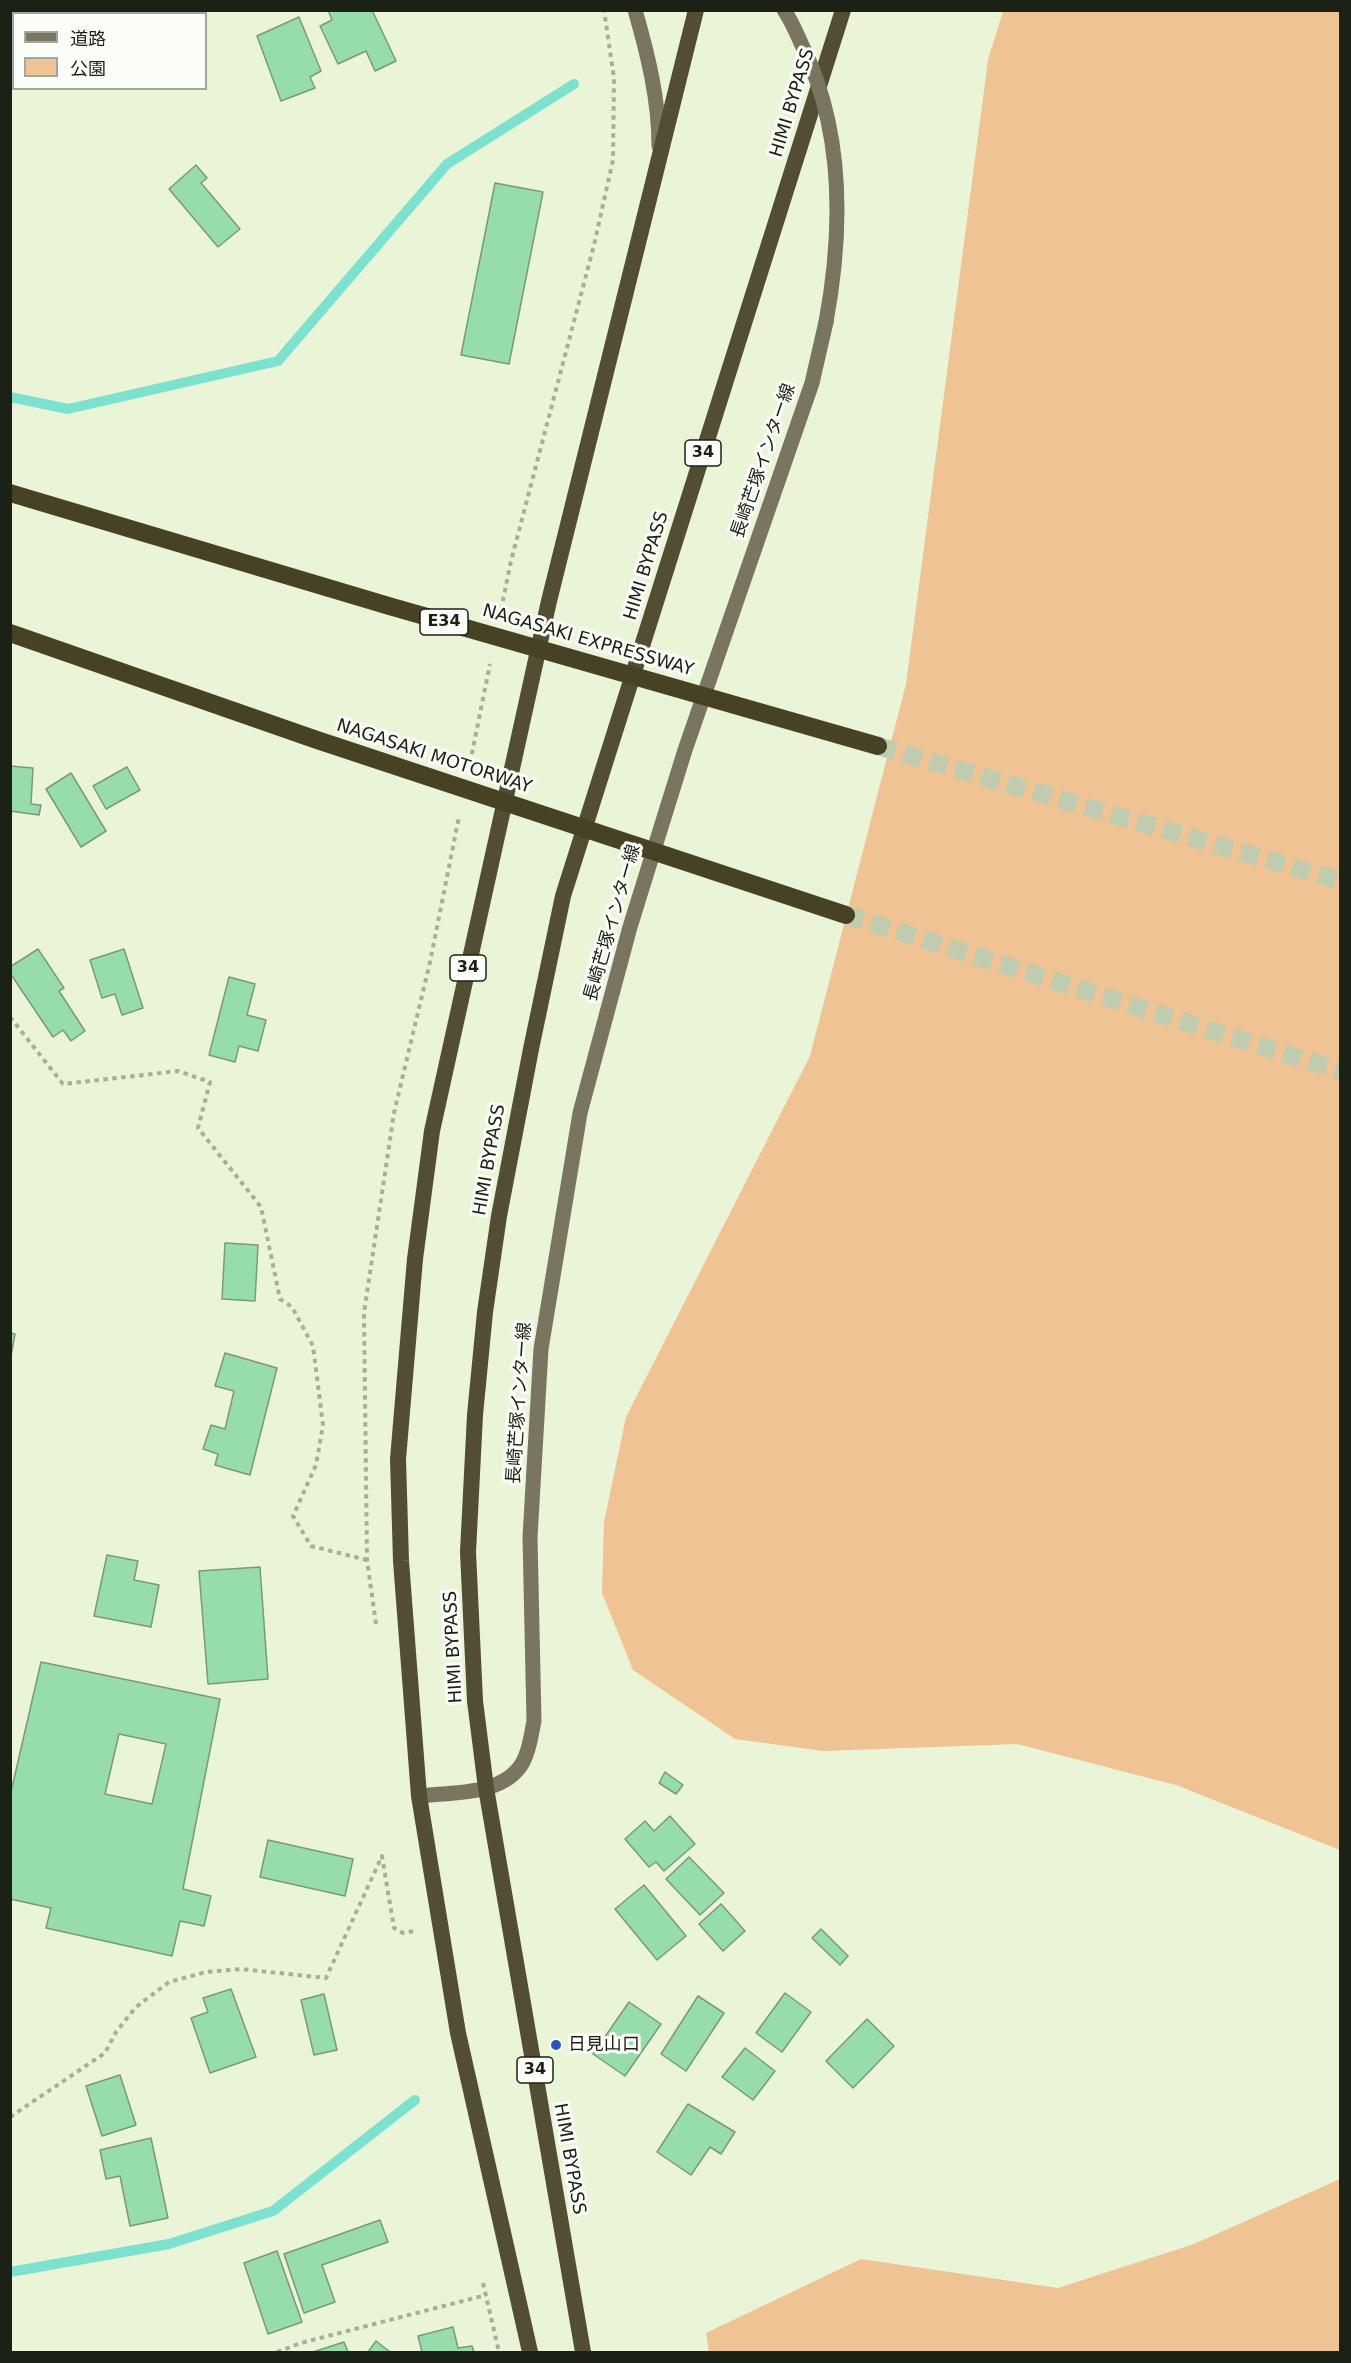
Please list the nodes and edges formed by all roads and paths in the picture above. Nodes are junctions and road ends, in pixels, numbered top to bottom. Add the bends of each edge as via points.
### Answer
1 (604, 10) edge
2 (635, 10) edge
3 (696, 10) edge
4 (784, 10) edge
5 (843, 10) edge
6 (659, 155) junction
7 (10, 493) edge
8 (500, 618) dead end
9 (10, 633) edge
10 (493, 652) dead end
11 (878, 746) tunnel mouth
12 (469, 767) dead end
13 (460, 813) dead end
14 (846, 915) tunnel mouth
15 (10, 1017) edge
16 (367, 1560) junction
17 (376, 1629) dead end
18 (486, 1788) junction
19 (419, 1796) junction
20 (417, 1930) dead end
21 (10, 2117) edge
22 (481, 2272) dead end
23 (486, 2295) junction
24 (277, 2352) edge
25 (499, 2352) edge
26 (530, 2352) edge
27 (583, 2352) edge

1 - 8 path via 614,78 613,160
2 - 6 main road via 659,123
3 - 6 highway, 34
4 - 18 main road, 長崎芒塚インター線, bridge via 812,63 828,120 836,171 835,274 812,383 682,761 630,927 580,1113 541,1349 531,1537 534,1721 522,1763 510,1778
5 - 18 highway, HIMI BYPASS / 34 via 563,896 531,1049 499,1216 475,1415 468,1552 475,1701
6 - 19 highway, 34 via 549,601 432,1131 415,1259 398,1459 401,1561
7 - 11 highway, NAGASAKI EXPRESSWAY / E34, bridge via 400,610
9 - 14 highway, NAGASAKI MOTORWAY, bridge via 317,740
10 - 12 path
13 - 16 path via 394,1113 364,1313
15 - 16 path via 63,1084 177,1071 210,1082 198,1128 261,1207 280,1299 292,1307 313,1347 323,1425 316,1465 293,1515 311,1546
16 - 17 path
18 - 19 main road, 長崎芒塚インター線
18 - 27 highway, HIMI BYPASS / 34
19 - 26 highway, 34 via 458,2033
20 - 21 path via 403,1933 394,1928 382,1856 326,1977 241,1969 206,1972 169,1982 136,2007 105,2053
22 - 23 path
23 - 24 path
23 - 25 path

